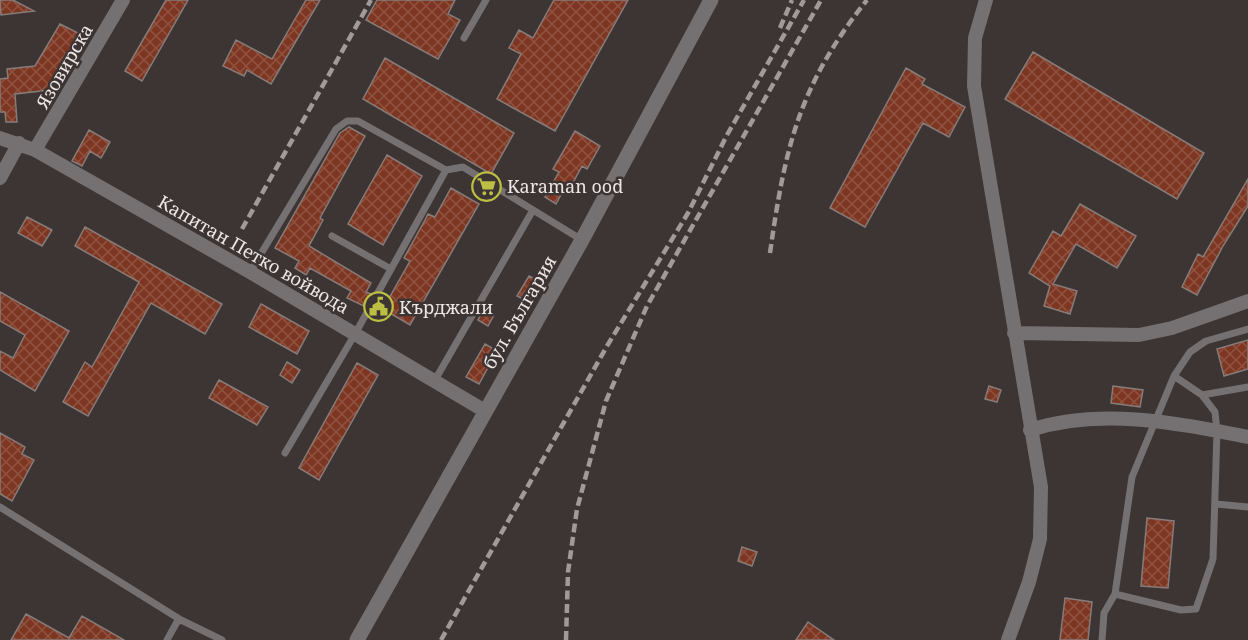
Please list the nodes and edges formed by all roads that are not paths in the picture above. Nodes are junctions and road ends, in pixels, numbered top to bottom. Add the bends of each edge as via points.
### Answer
1 (123, 0) edge
2 (486, 0) edge
3 (711, 0) edge
4 (986, 0) edge
5 (464, 38) dead end
6 (0, 138) edge
7 (19, 143) junction
8 (35, 150) junction
9 (446, 170) junction
10 (0, 178) edge
11 (533, 210) junction
12 (332, 236) dead end
13 (582, 240) junction
14 (391, 269) junction
15 (250, 272) junction
16 (1248, 301) edge
17 (1248, 329) edge
18 (1014, 333) junction
19 (355, 334) junction
20 (1174, 376) junction
21 (435, 380) junction
22 (1248, 387) edge
23 (1202, 395) junction
24 (485, 411) junction
25 (1152, 422) junction
26 (1030, 430) junction
27 (1217, 431) junction
28 (1248, 436) edge
29 (285, 453) dead end
30 (1216, 504) junction
31 (0, 507) edge
32 (1248, 507) edge
33 (1115, 594) junction
34 (181, 620) junction
35 (166, 640) edge
36 (222, 640) edge
37 (357, 640) edge
38 (1008, 640) edge
39 (1102, 640) edge

1 - 8 street, Язовирска
2 - 5 lane
3 - 13 street, бул. България
4 - 18 street via 975,38 974,86
6 - 7 street, Капитан Петко войвода
7 - 8 street, Капитан Петко войвода
7 - 10 street
8 - 15 street, Капитан Петко войвода
9 - 11 lane via 463,167
9 - 14 lane
9 - 15 lane via 358,121 343,123
11 - 13 lane
11 - 21 lane
12 - 14 lane
13 - 24 street, бул. България
14 - 19 lane
15 - 19 street, Капитан Петко войвода
16 - 18 street via 1172,328 1138,335
17 - 20 lane via 1206,341 1190,352
18 - 26 street
19 - 21 street, Капитан Петко войвода
19 - 29 lane
20 - 23 lane
20 - 25 lane
21 - 24 street, Капитан Петко войвода
22 - 23 lane
23 - 27 lane via 1215,412
24 - 37 street, бул. България
25 - 26 street via 1101,417 1054,422
25 - 27 street
25 - 33 lane via 1132,477
26 - 38 street via 1041,487 1040,539
27 - 28 street
27 - 30 lane
30 - 32 lane
30 - 33 lane via 1213,559 1196,609 1181,610
31 - 34 lane
33 - 39 lane via 1104,613
34 - 35 lane
34 - 36 lane

